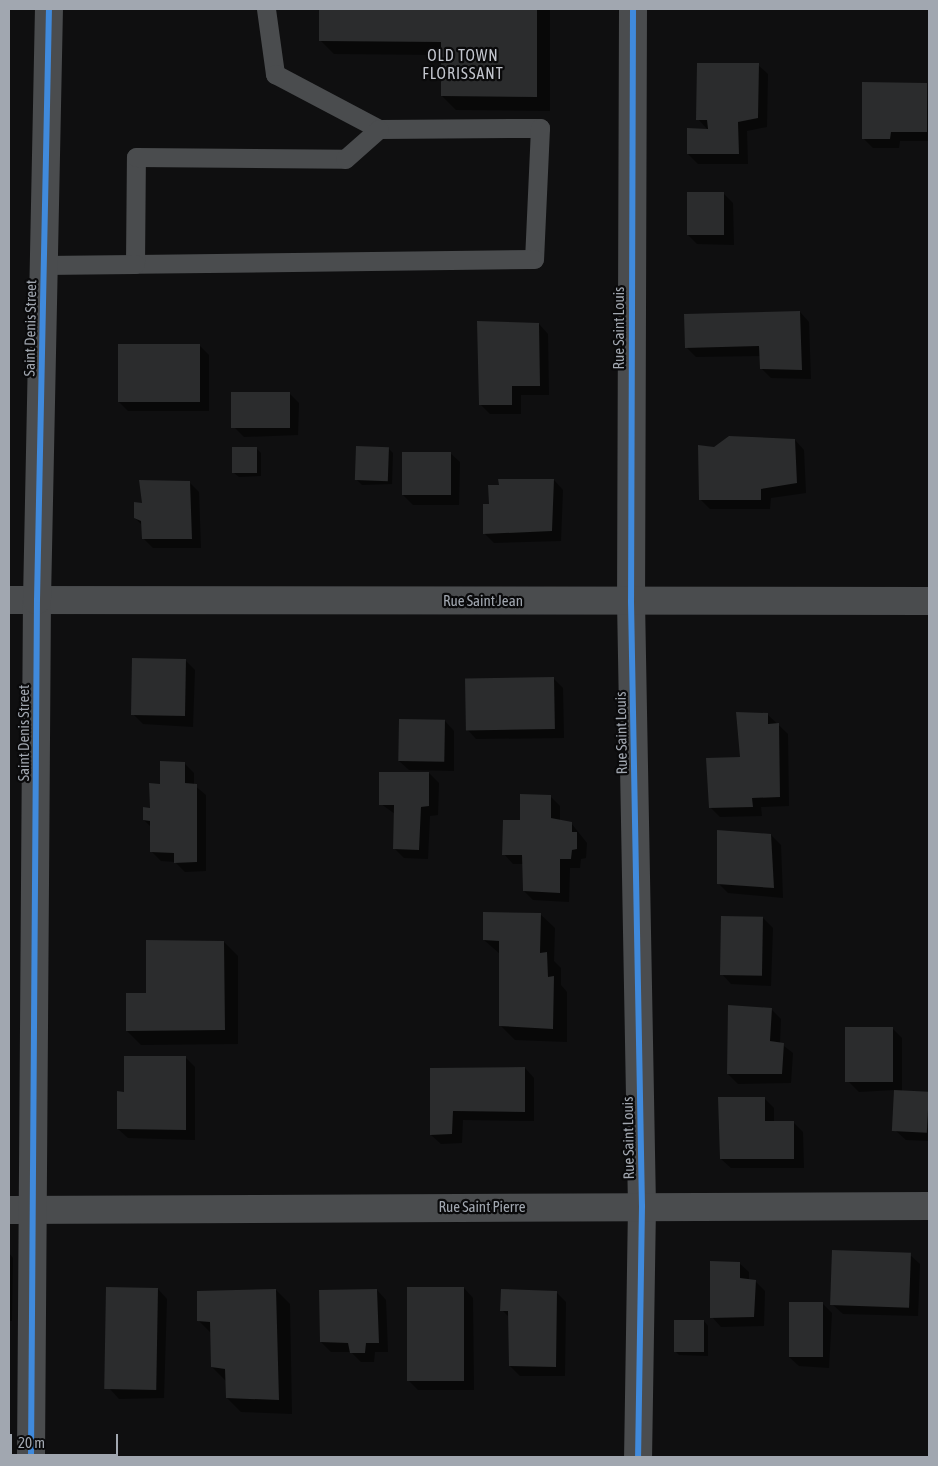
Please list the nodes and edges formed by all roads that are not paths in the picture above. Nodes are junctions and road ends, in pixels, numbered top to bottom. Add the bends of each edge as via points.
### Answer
1 (49, 9) edge
2 (266, 9) edge
3 (633, 9) edge
4 (379, 128) junction
5 (134, 264) junction
6 (44, 265) junction
7 (9, 600) edge
8 (37, 600) junction
9 (631, 601) junction
10 (929, 601) edge
11 (642, 1206) junction
12 (929, 1206) edge
13 (22, 1210) edge
14 (31, 1457) edge
15 (638, 1457) edge

1 - 6 street, Saint Denis Street
2 - 4 lane via 275,74
3 - 9 street, Rue Saint Louis
4 - 5 lane via 345,159 136,157
4 - 5 lane via 540,128 534,259
5 - 6 lane
6 - 8 street, Saint Denis Street
7 - 8 street, Rue Saint Jean
8 - 9 street, Rue Saint Jean
8 - 13 street, Saint Denis Street
9 - 10 street, Rue Saint Jean
9 - 11 street, Rue Saint Louis
11 - 12 street, Rue Saint Pierre
11 - 13 street, Rue Saint Pierre
11 - 15 street, Rue Saint Louis
13 - 14 street, Saint Denis Street

